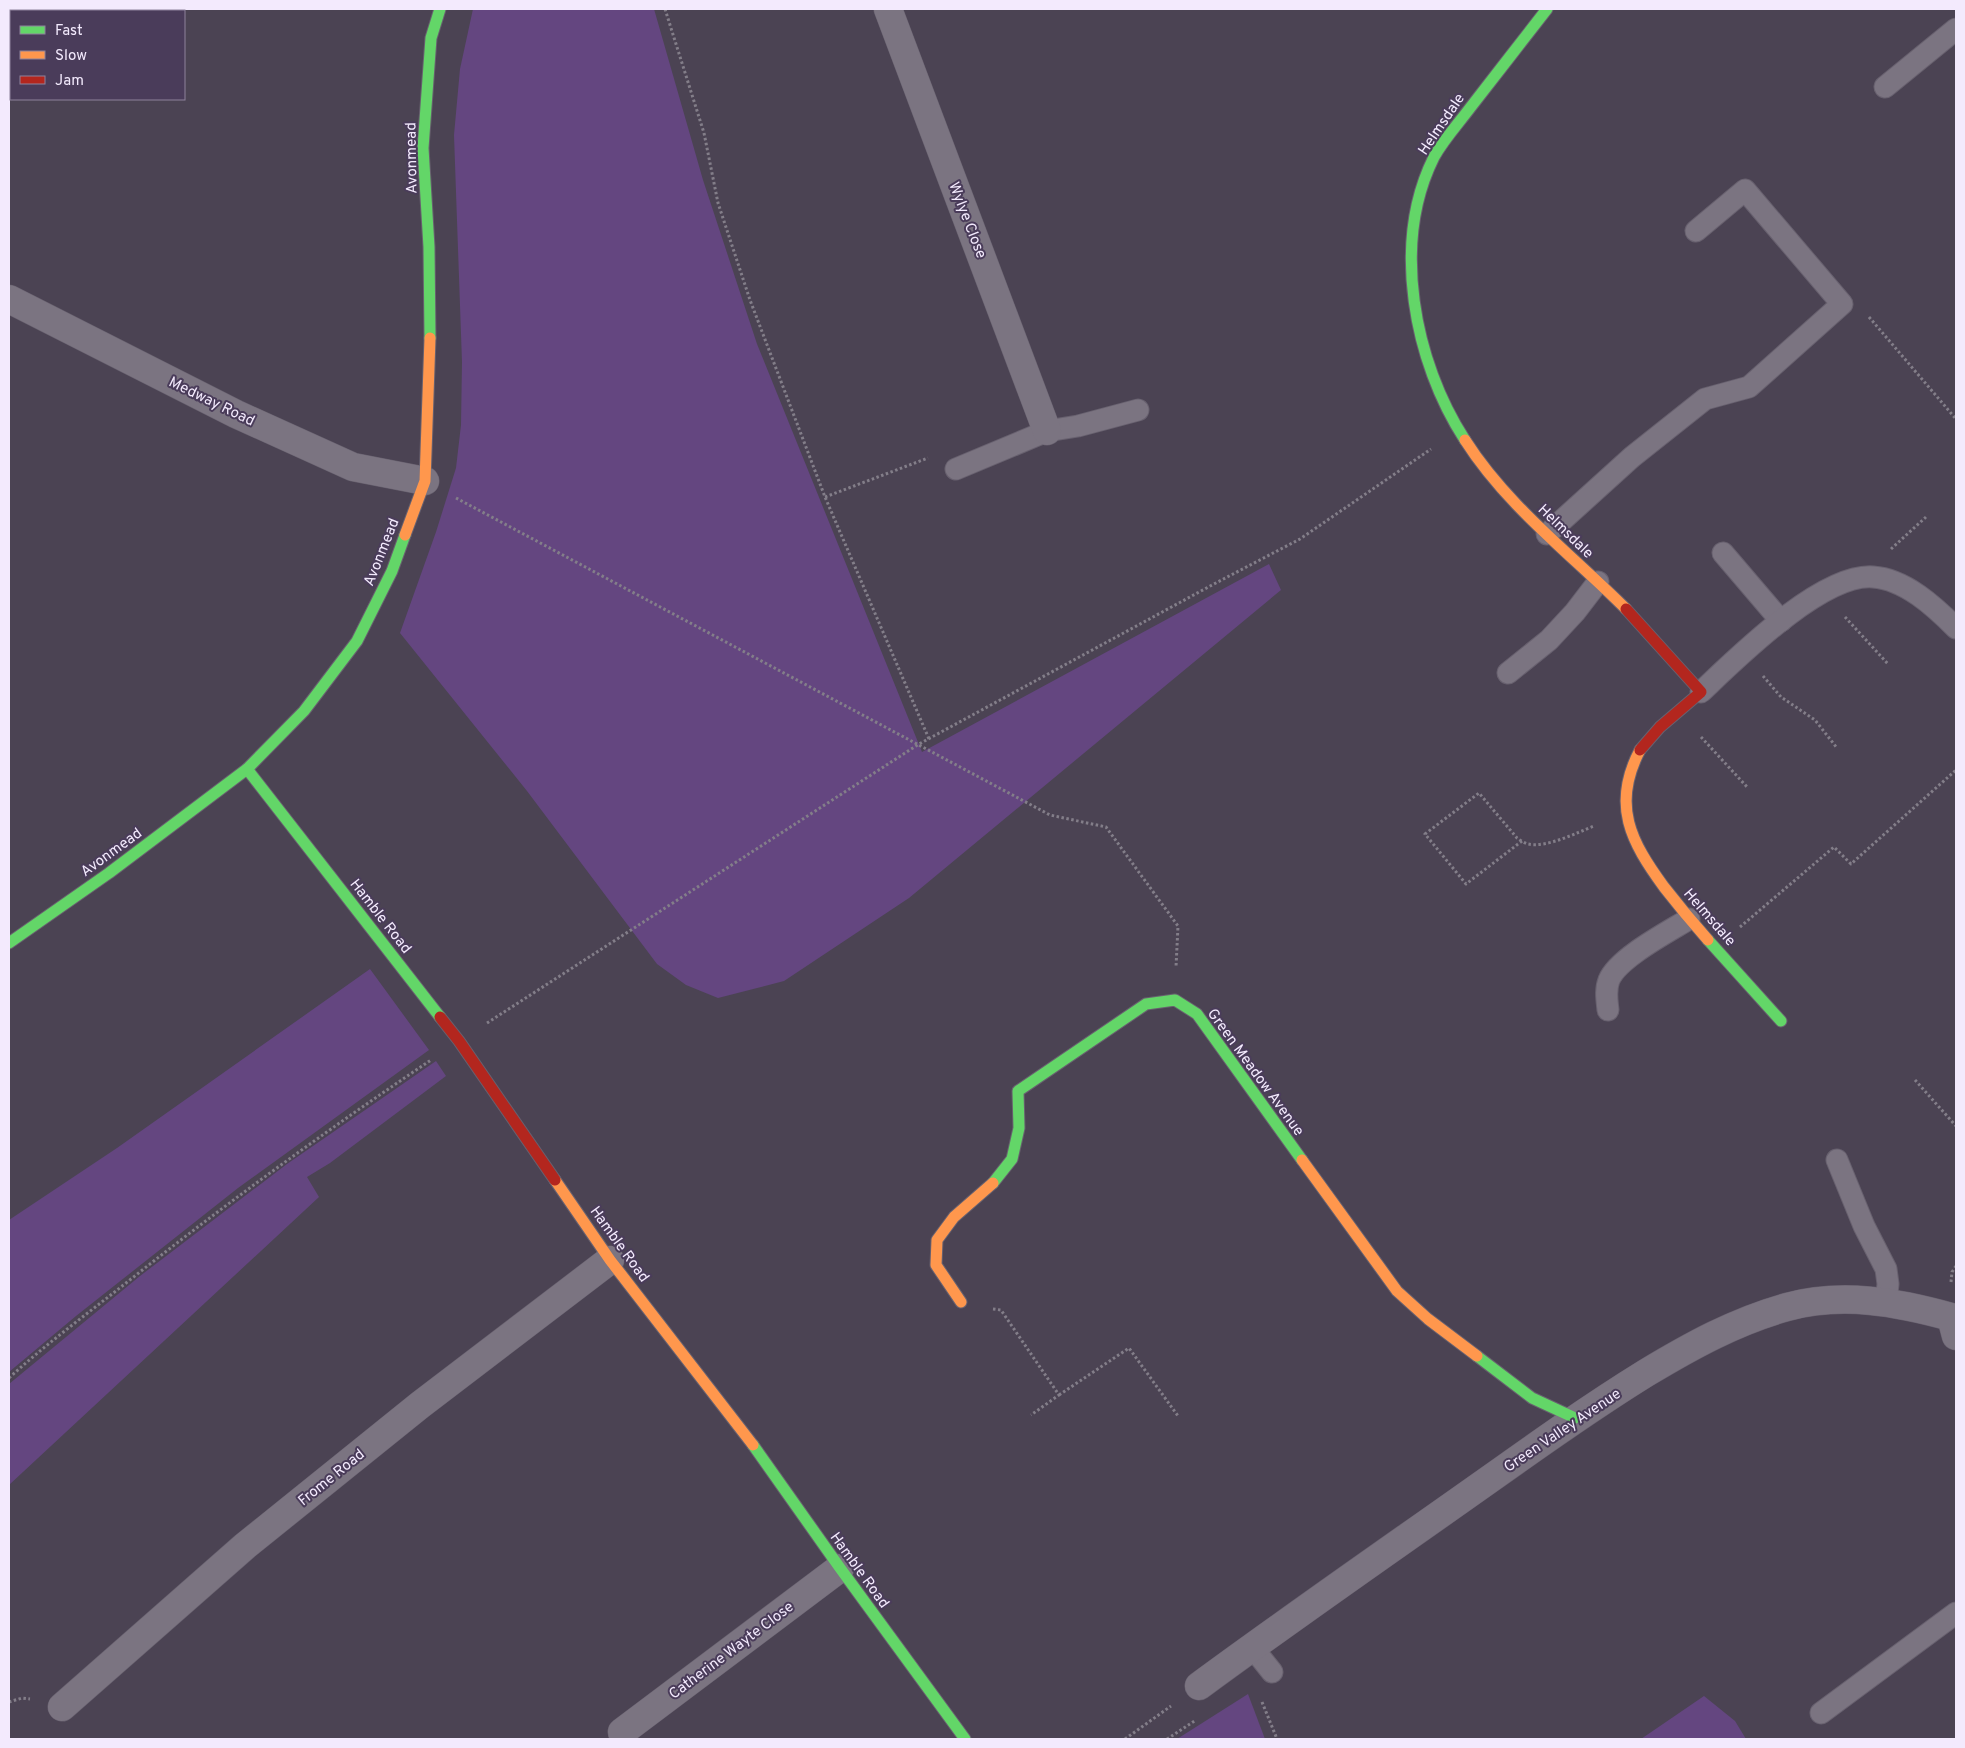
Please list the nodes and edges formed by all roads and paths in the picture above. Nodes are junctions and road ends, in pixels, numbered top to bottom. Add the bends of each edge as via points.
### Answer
1 (440, 9) edge
2 (665, 9) edge
3 (888, 9) edge
4 (1547, 9) edge
5 (1956, 29) edge
6 (1886, 87) dead end
7 (1696, 231) dead end
8 (9, 298) edge
9 (1842, 304) junction
10 (1138, 410) dead end
11 (1956, 419) edge
12 (1047, 431) junction
13 (1458, 431) junction
14 (956, 469) joint
15 (425, 481) junction
16 (825, 497) junction
17 (1546, 534) junction
18 (1723, 553) dead end
19 (1598, 582) junction
20 (1823, 592) junction
21 (1781, 621) junction
22 (1956, 628) edge
23 (1743, 652) junction
24 (1888, 664) dead end
25 (1508, 673) dead end
26 (1700, 692) junction
27 (1677, 713) junction
28 (929, 739) junction
29 (919, 744) junction
30 (1837, 748) dead end
31 (247, 769) junction
32 (1956, 770) edge
33 (1748, 788) dead end
34 (1627, 813) junction
35 (1522, 841) junction
36 (1689, 919) junction
37 (9, 943) edge
38 (1716, 948) junction
39 (1175, 1000) junction
40 (1608, 1010) dead end
41 (1781, 1021) dead end
42 (459, 1041) junction
43 (1916, 1080) dead end
44 (1956, 1126) edge
45 (1837, 1160) dead end
46 (610, 1260) junction
47 (961, 1302) joint
48 (1886, 1302) junction
49 (1955, 1323) edge
50 (9, 1378) edge
51 (1059, 1395) junction
52 (1031, 1415) dead end
53 (1178, 1416) dead end
54 (1576, 1418) junction
55 (840, 1568) junction
56 (1956, 1613) edge
57 (1252, 1647) junction
58 (1272, 1672) joint
59 (1199, 1686) joint
60 (62, 1708) dead end
61 (1821, 1713) dead end
62 (1199, 1718) dead end
63 (622, 1732) dead end
64 (965, 1739) edge
65 (1125, 1739) edge
66 (1167, 1739) edge
67 (1277, 1739) edge

1 - 15 street, Avonmead via 431,38 423,148 429,247 430,361
2 - 16 path via 704,133 718,203 750,300
3 - 12 street, Wylye Close
4 - 13 street, Helmsdale via 1435,156 1420,192 1411,228 1417,318 1425,353 1436,386
5 - 6 lane
7 - 9 lane via 1745,190
8 - 15 street, Medway Road via 236,414 354,467
9 - 11 path via 1862,309
9 - 17 lane via 1748,387 1705,399 1632,457
10 - 12 lane
12 - 14 lane
13 - 17 street, Helmsdale via 1483,466
13 - 28 path via 1300,539
14 - 16 path via 949,450
15 - 29 path
15 - 31 street, Avonmead via 392,571 357,641 304,711
16 - 28 path
17 - 19 street, Helmsdale
18 - 21 lane
19 - 25 lane via 1549,640
19 - 26 street, Helmsdale via 1641,624
20 - 21 lane
20 - 22 lane via 1848,580 1872,577 1889,580 1910,590
20 - 24 path
21 - 23 lane
23 - 26 lane
23 - 30 path via 1781,697 1815,720
26 - 27 street, Helmsdale
27 - 33 path
27 - 34 street, Helmsdale via 1640,750 1630,776
28 - 29 path
29 - 39 path via 1050,816 1106,827 1178,926
29 - 42 path
31 - 37 street, Avonmead via 109,873
31 - 42 street, Hamble Road
32 - 38 path via 1851,864 1834,847
34 - 35 path via 1565,838 1542,844
34 - 36 street, Helmsdale via 1636,846
35 - 35 path via 1479,793 1425,834 1466,884
36 - 38 street, Helmsdale
36 - 40 lane via 1615,970 1607,988
38 - 41 street, Helmsdale
39 - 47 street via 1146,1004 1018,1091 1019,1128 1012,1159 993,1183 954,1217 937,1240 936,1265
39 - 54 street, Green Meadow Avenue via 1197,1014 1397,1291 1428,1319 1532,1398
42 - 46 street, Hamble Road
42 - 50 path via 330,1128 182,1239
43 - 44 path
45 - 48 lane via 1886,1269
46 - 55 street, Hamble Road via 739,1425
46 - 60 street, Frome Road via 420,1405 244,1546
47 - 51 path via 1001,1310
48 - 49 street, Green Valley Avenue
48 - 54 street, Green Valley Avenue via 1835,1300 1789,1306 1745,1321 1689,1347
51 - 52 path
51 - 53 path via 1129,1348
54 - 57 street, Green Valley Avenue
55 - 63 street, Catherine Wayte Close
55 - 64 street, Hamble Road
56 - 61 lane
57 - 58 lane
57 - 59 street, Green Valley Avenue
58 - 67 path via 1254,1683
59 - 65 path
62 - 66 path

